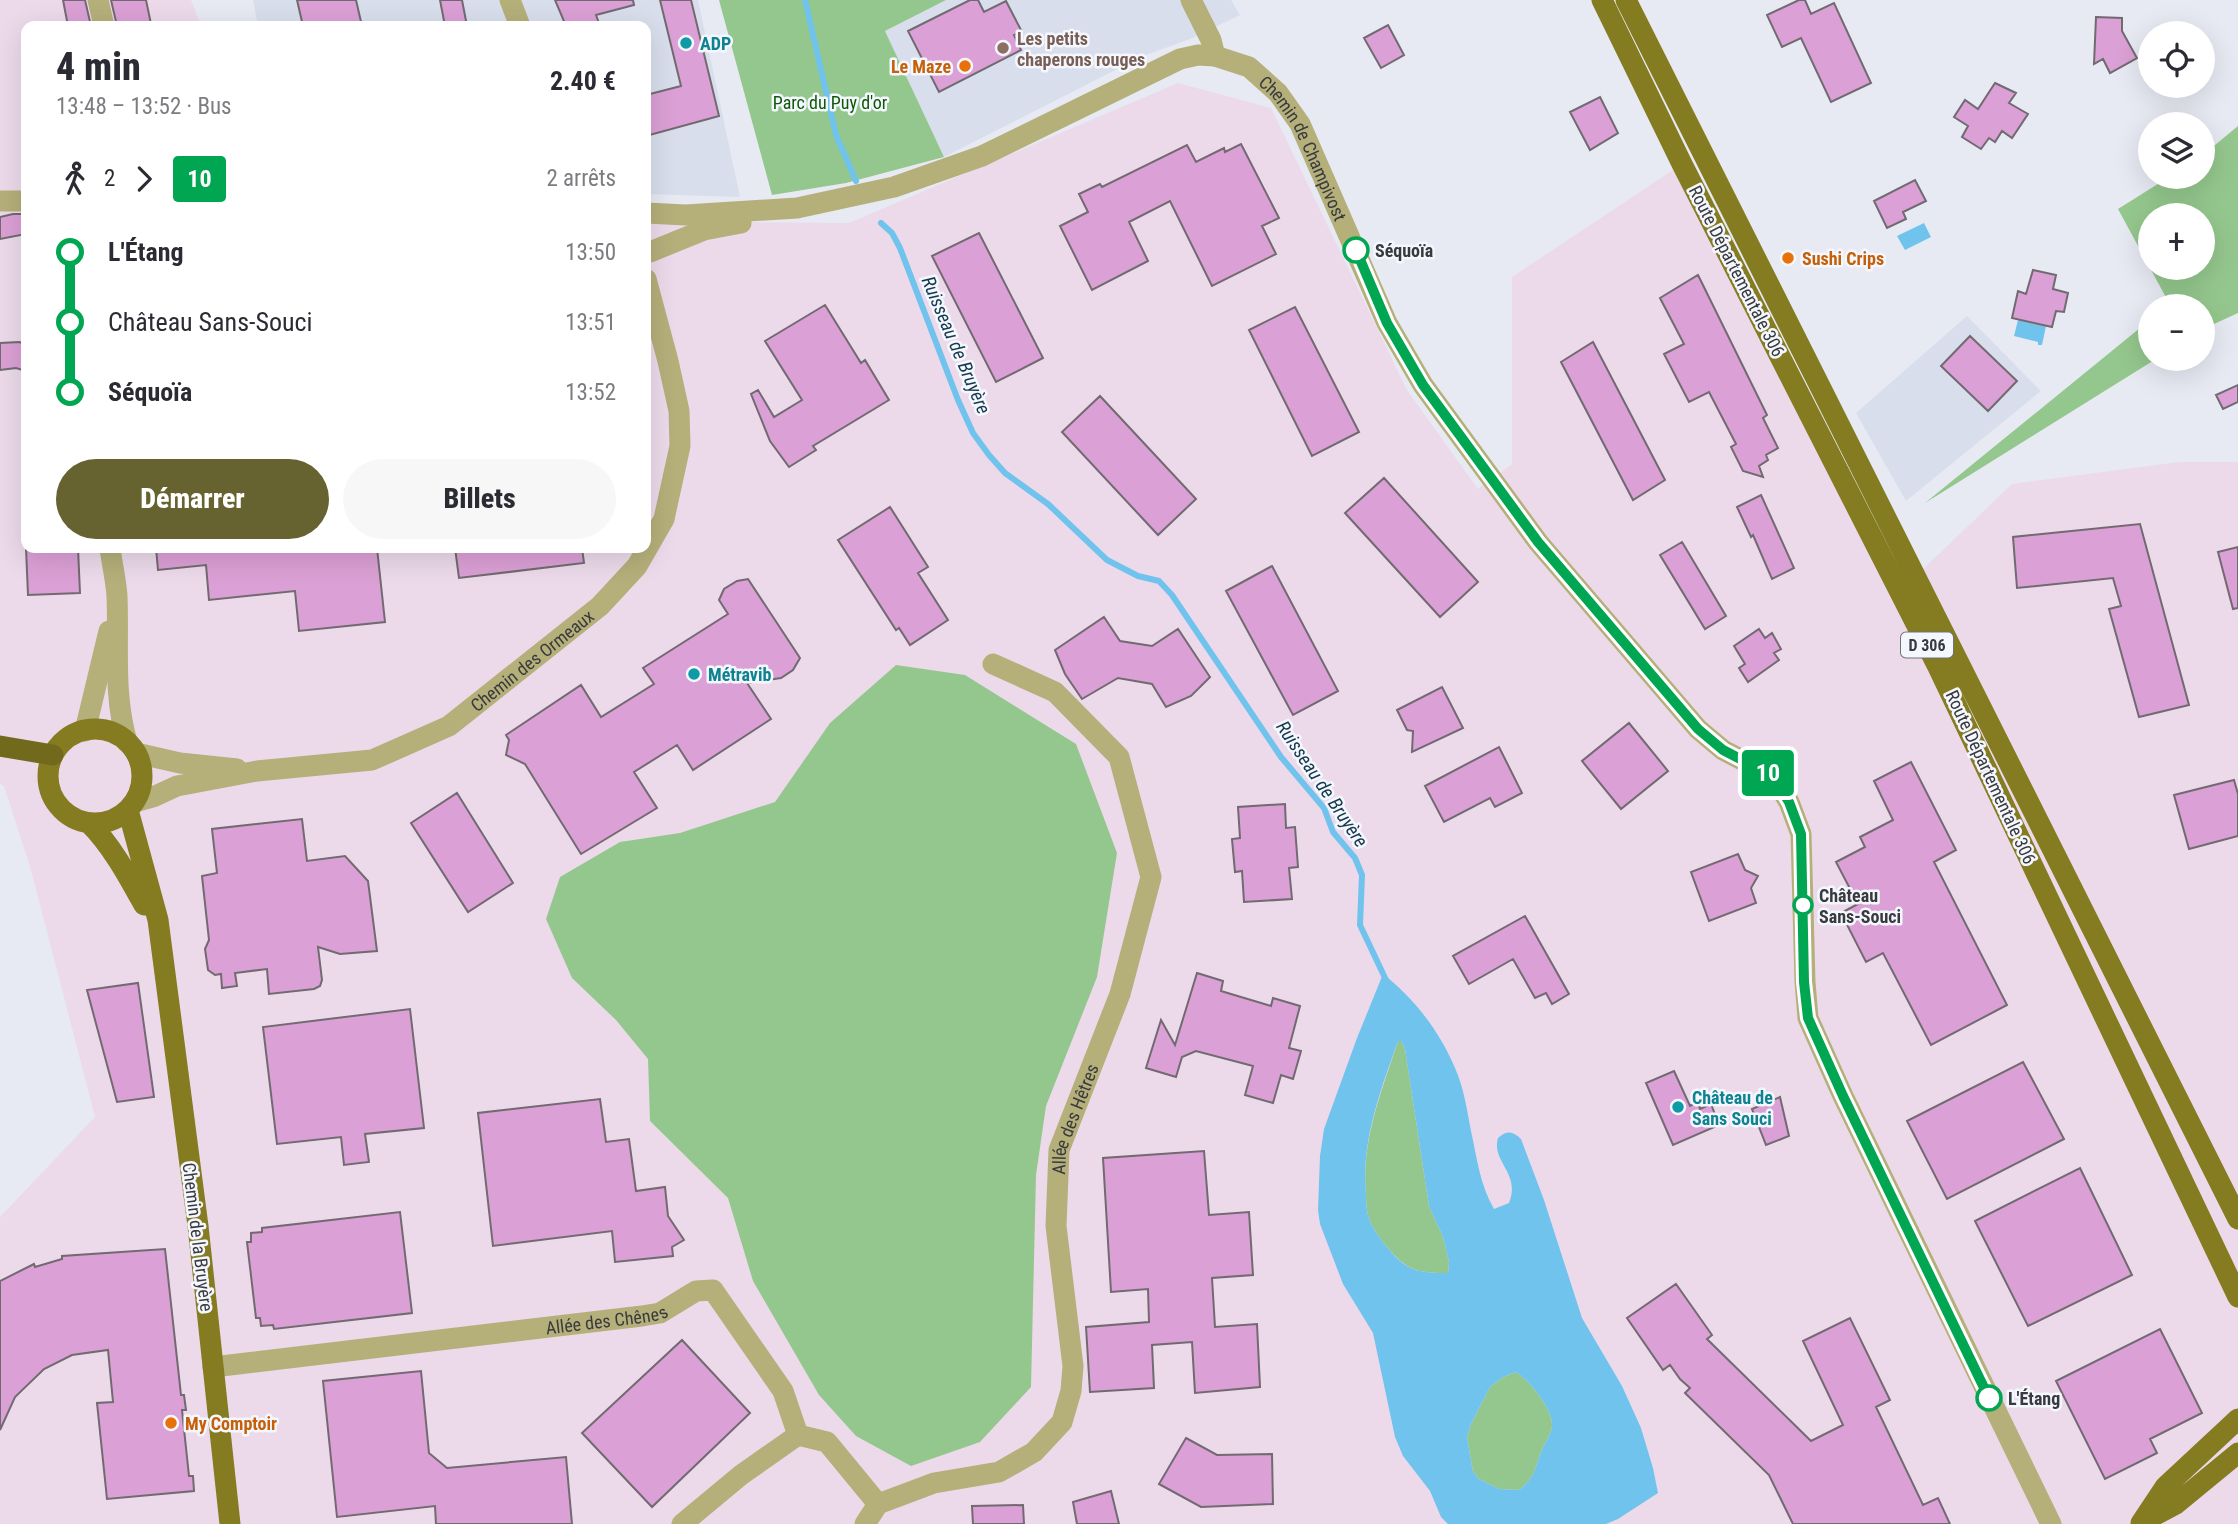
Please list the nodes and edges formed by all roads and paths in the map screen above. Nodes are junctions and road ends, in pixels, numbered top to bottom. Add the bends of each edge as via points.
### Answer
1 (98, 0) edge
2 (510, 0) edge
3 (1191, 0) edge
4 (1602, 0) edge
5 (1626, 0) edge
6 (103, 21) edge
7 (518, 21) edge
8 (1215, 56) junction
9 (0, 201) edge
10 (21, 201) edge
11 (797, 208) junction
12 (651, 215) edge
13 (651, 255) edge
14 (651, 298) edge
15 (651, 349) edge
16 (679, 411) junction
17 (651, 542) edge
18 (111, 553) edge
19 (644, 553) edge
20 (117, 595) junction
21 (993, 664) dead end
22 (85, 730) junction
23 (0, 746) edge
24 (132, 747) junction
25 (53, 755) junction
26 (257, 771) junction
27 (131, 806) junction
28 (89, 822) junction
29 (162, 950) junction
30 (2238, 1219) edge
31 (2238, 1297) edge
32 (213, 1367) junction
33 (2238, 1408) edge
34 (2238, 1419) edge
35 (798, 1435) junction
36 (2216, 1438) junction
37 (2238, 1453) edge
38 (878, 1504) junction
39 (2140, 1523) edge
40 (230, 1524) edge
41 (682, 1524) edge
42 (865, 1524) edge
43 (2050, 1524) edge

1 - 6 street
2 - 7 street
3 - 8 street
4 - 31 main road, Route Départementale 306 / D 306 via 1938,667
5 - 30 main road, Route Départementale 306 / D 306
8 - 11 street, Chemin de Champivost via 1180,59 982,156 932,175
8 - 43 street, Chemin de Champivost via 1249,67 1278,93 1300,124 1405,354 1538,542 1698,729 1723,750 1773,776 1789,802 1801,834 1808,1018
9 - 10 street
11 - 12 street, Chemin de Champivost
11 - 13 street, Chemin de Champivost via 704,230
14 - 16 street, Chemin des Ormeaux
15 - 16 street, Chemin des Ormeaux
16 - 17 street, Chemin des Ormeaux via 680,446 664,519
18 - 20 street, Chemin de la Bruyère
19 - 26 street, Chemin des Ormeaux via 600,606 449,726 372,760
20 - 22 street, Chemin de la Bruyère
20 - 24 street, Chemin de la Bruyère via 120,718
21 - 38 street, Allée des Hêtres via 1055,692 1119,757 1151,877 1120,994 1059,1150 1056,1226 1073,1366 1062,1422 1034,1452 999,1472 934,1483
22 - 24 main road via 115,733
22 - 25 main road via 61,743
23 - 25 highway
24 - 26 street, Chemin des Ormeaux via 180,762
24 - 27 main road, Chemin de la Bruyère via 142,778
25 - 28 main road, Chemin de la Bruyère via 49,777 54,798 62,810
26 - 27 street, Chemin des Ormeaux via 177,786
27 - 28 main road via 116,818
27 - 29 main road, Chemin de la Bruyère
28 - 29 main road, Chemin de la Bruyère via 133,885
29 - 32 main road, Chemin de la Bruyère
32 - 35 street, Allée des Chênes via 642,1317 660,1313 696,1291 713,1290 783,1391
32 - 40 main road, Chemin de la Bruyère
33 - 36 main road
34 - 36 main road
35 - 38 street via 827,1442
35 - 41 street
36 - 39 main road via 2165,1487
37 - 39 main road via 2176,1504
38 - 42 street

